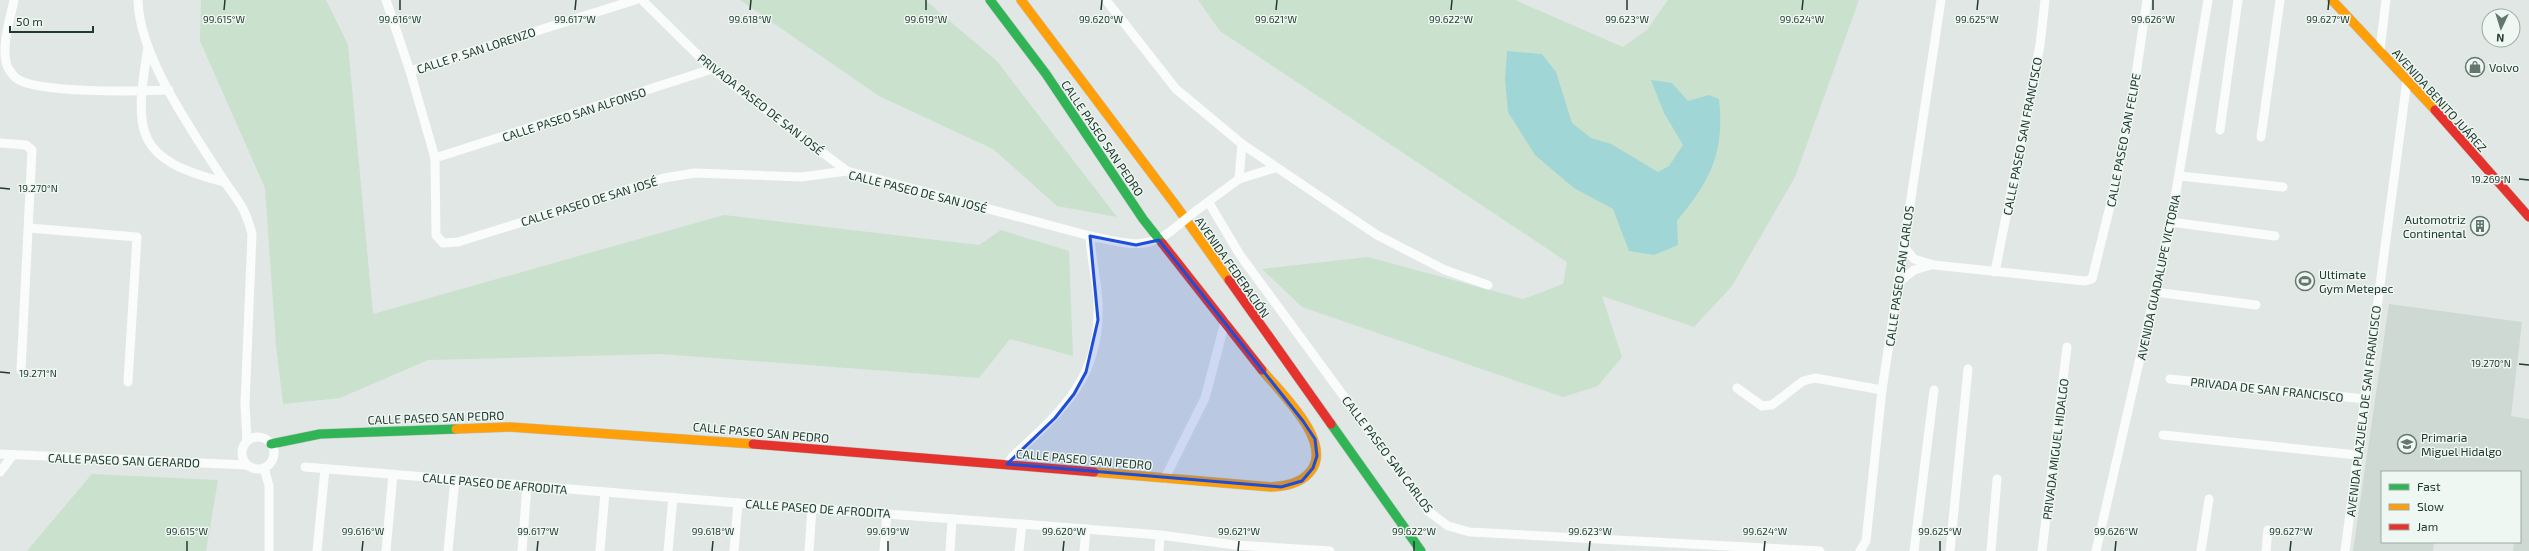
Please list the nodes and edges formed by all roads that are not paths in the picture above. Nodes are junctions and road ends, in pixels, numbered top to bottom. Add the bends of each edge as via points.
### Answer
1 (14, 0) edge
2 (138, 0) edge
3 (386, 0) edge
4 (635, 0) edge
5 (642, 0) edge
6 (990, 0) edge
7 (1021, 0) edge
8 (1106, 0) edge
9 (1941, 0) edge
10 (2045, 0) edge
11 (2147, 0) edge
12 (2208, 0) edge
13 (2238, 0) edge
14 (2280, 0) edge
15 (2332, 0) edge
16 (2386, 0) edge
17 (148, 47) junction
18 (2380, 50) junction
19 (712, 69) junction
20 (410, 71) junction
21 (2407, 80) junction
22 (169, 90) junction
23 (141, 91) junction
24 (2220, 130) dead end
25 (2261, 137) dead end
26 (0, 143) edge
27 (1242, 144) junction
28 (435, 158) junction
29 (1275, 168) junction
30 (847, 171) junction
31 (2180, 176) junction
32 (1239, 179) junction
33 (224, 182) junction
34 (2283, 187) dead end
35 (1209, 202) junction
36 (2529, 217) edge
37 (2171, 222) junction
38 (29, 228) junction
39 (1090, 236) junction
40 (2275, 236) dead end
41 (1159, 240) junction
42 (1903, 246) junction
43 (1934, 264) junction
44 (1995, 272) junction
45 (1898, 283) junction
46 (1488, 285) dead end
47 (2155, 292) junction
48 (2256, 305) dead end
49 (1225, 322) junction
50 (2067, 347) dead end
51 (1968, 369) dead end
52 (21, 370) dead end
53 (2170, 379) dead end
54 (128, 382) dead end
55 (1737, 388) dead end
56 (1882, 390) junction
57 (1934, 390) dead end
58 (2365, 399) junction
59 (2163, 435) dead end
60 (247, 441) junction
61 (271, 444) junction
62 (0, 454) edge
63 (2358, 455) junction
64 (13, 456) junction
65 (1007, 464) junction
66 (247, 465) junction
67 (305, 467) dead end
68 (264, 468) junction
69 (324, 469) junction
70 (0, 472) edge
71 (393, 474) junction
72 (1165, 478) junction
73 (455, 479) junction
74 (1997, 479) dead end
75 (527, 485) junction
76 (605, 492) junction
77 (673, 497) junction
78 (2209, 499) dead end
79 (738, 503) junction
80 (812, 507) junction
81 (887, 513) junction
82 (952, 519) junction
83 (1022, 524) junction
84 (1086, 529) junction
85 (2268, 530) dead end
86 (1160, 536) junction
87 (1235, 548) edge
88 (1301, 550) edge
89 (269, 551) edge
90 (317, 551) edge
91 (386, 551) edge
92 (448, 551) edge
93 (522, 551) edge
94 (600, 551) edge
95 (668, 551) edge
96 (734, 551) edge
97 (809, 551) edge
98 (884, 551) edge
99 (950, 551) edge
100 (1019, 551) edge
101 (1084, 551) edge
102 (1159, 551) edge
103 (1330, 551) edge
104 (1421, 551) edge
105 (1820, 551) edge
106 (1860, 551) edge
107 (1914, 551) edge
108 (1950, 551) edge
109 (1991, 551) edge
110 (2042, 551) edge
111 (2096, 551) edge
112 (2201, 551) edge
113 (2266, 551) edge
114 (2345, 551) edge

1 - 23 street via 4,56 7,68 16,78 34,85
2 - 17 street
3 - 20 street
4 - 20 street, CALLE P. SAN LORENZO
5 - 19 street, PRIVADA PASEO DE SAN JOSÉ
6 - 41 street, CALLE PASEO SAN PEDRO via 1046,74
7 - 104 street, AVENIDA FEDERACIÓN via 1176,207
8 - 27 street via 1176,89
9 - 42 street, CALLE PASEO SAN CARLOS
10 - 44 street, CALLE PASEO SAN FRANCISCO via 2040,45
11 - 44 street, CALLE PASEO SAN FELIPE via 2116,186 2092,279 2085,281
12 - 31 street, AVENIDA GUADALUPE VICTORIA
13 - 24 street
14 - 25 street
15 - 18 street, AVENIDA BENITO JUÁREZ
16 - 18 street
17 - 22 street
17 - 23 street
18 - 21 street, AVENIDA BENITO JUÁREZ
19 - 28 street, CALLE PASEO SAN ALFONSO
19 - 30 street, PRIVADA PASEO DE SAN JOSÉ
20 - 28 street
21 - 36 street, AVENIDA BENITO JUÁREZ
21 - 58 street, AVENIDA PLAZUELA DE SAN FRANCISCO
22 - 23 street
22 - 33 street
23 - 33 street via 142,123 148,142 160,156 185,170
26 - 38 street via 26,145 31,148
27 - 29 street
27 - 32 street
28 - 30 street, CALLE PASEO DE SAN JOSÉ via 436,235 443,243 458,242 664,178 695,172 801,177
29 - 32 street
29 - 46 street via 1377,235 1445,270
30 - 39 street, CALLE PASEO DE SAN JOSÉ
31 - 34 street
31 - 37 street, AVENIDA GUADALUPE VICTORIA
32 - 35 street
33 - 60 street via 246,211 252,234 245,404
35 - 41 street, bridge
35 - 105 street, CALLE PASEO SAN CARLOS via 1240,255 1428,511 1448,526 1470,532
37 - 40 street
37 - 47 street, AVENIDA GUADALUPE VICTORIA
38 - 52 street
38 - 54 street via 129,234 136,237
39 - 41 street, CALLE PASEO DE SAN JOSÉ via 1136,244
39 - 65 street via 1098,320 1094,347 1086,372 1074,394 1055,418
41 - 49 street, CALLE PASEO SAN PEDRO
42 - 43 street via 1914,259
42 - 45 street, CALLE PASEO SAN CARLOS
43 - 44 street
43 - 45 street via 1914,270
45 - 56 street, CALLE PASEO SAN CARLOS
47 - 48 street
47 - 111 street, AVENIDA GUADALUPE VICTORIA
49 - 72 street via 1205,398
49 - 72 street, CALLE PASEO SAN PEDRO via 1315,439 1317,456 1313,468 1302,481 1281,487
50 - 110 street, PRIVADA MIGUEL HIDALGO
51 - 108 street
53 - 58 street, PRIVADA DE SAN FRANCISCO
55 - 56 street via 1762,406 1772,405 1803,381 1815,378
56 - 106 street, CALLE PASEO SAN CARLOS via 1866,542
57 - 107 street
58 - 63 street, AVENIDA PLAZUELA DE SAN FRANCISCO
59 - 63 street
60 - 61 street via 258,437
60 - 66 street via 242,451
61 - 65 street, CALLE PASEO SAN PEDRO via 320,434 510,427 620,432
61 - 68 street via 273,461
62 - 64 street, CALLE PASEO SAN GERARDO
63 - 114 street, AVENIDA PLAZUELA DE SAN FRANCISCO
64 - 66 street, CALLE PASEO SAN GERARDO
64 - 70 street
65 - 72 street, CALLE PASEO SAN PEDRO
66 - 68 street via 258,469
67 - 69 street, CALLE PASEO DE AFRODITA
68 - 89 street via 269,486
69 - 71 street, CALLE PASEO DE AFRODITA
69 - 90 street
71 - 73 street, CALLE PASEO DE AFRODITA
71 - 91 street
73 - 75 street, CALLE PASEO DE AFRODITA
73 - 92 street
74 - 109 street
75 - 76 street, CALLE PASEO DE AFRODITA
75 - 93 street
76 - 77 street, CALLE PASEO DE AFRODITA
76 - 94 street
77 - 79 street, CALLE PASEO DE AFRODITA
77 - 95 street
78 - 112 street
79 - 80 street, CALLE PASEO DE AFRODITA
79 - 96 street
80 - 81 street, CALLE PASEO DE AFRODITA
80 - 97 street
81 - 82 street, CALLE PASEO DE AFRODITA
81 - 98 street
82 - 83 street, CALLE PASEO DE AFRODITA
82 - 99 street
83 - 84 street, CALLE PASEO DE AFRODITA
83 - 100 street
84 - 86 street, CALLE PASEO DE AFRODITA
84 - 101 street
85 - 113 street
86 - 87 street, CALLE PASEO DE AFRODITA
86 - 102 street
87 - 88 street, CALLE PASEO DE AFRODITA
88 - 103 street, CALLE PASEO DE AFRODITA

